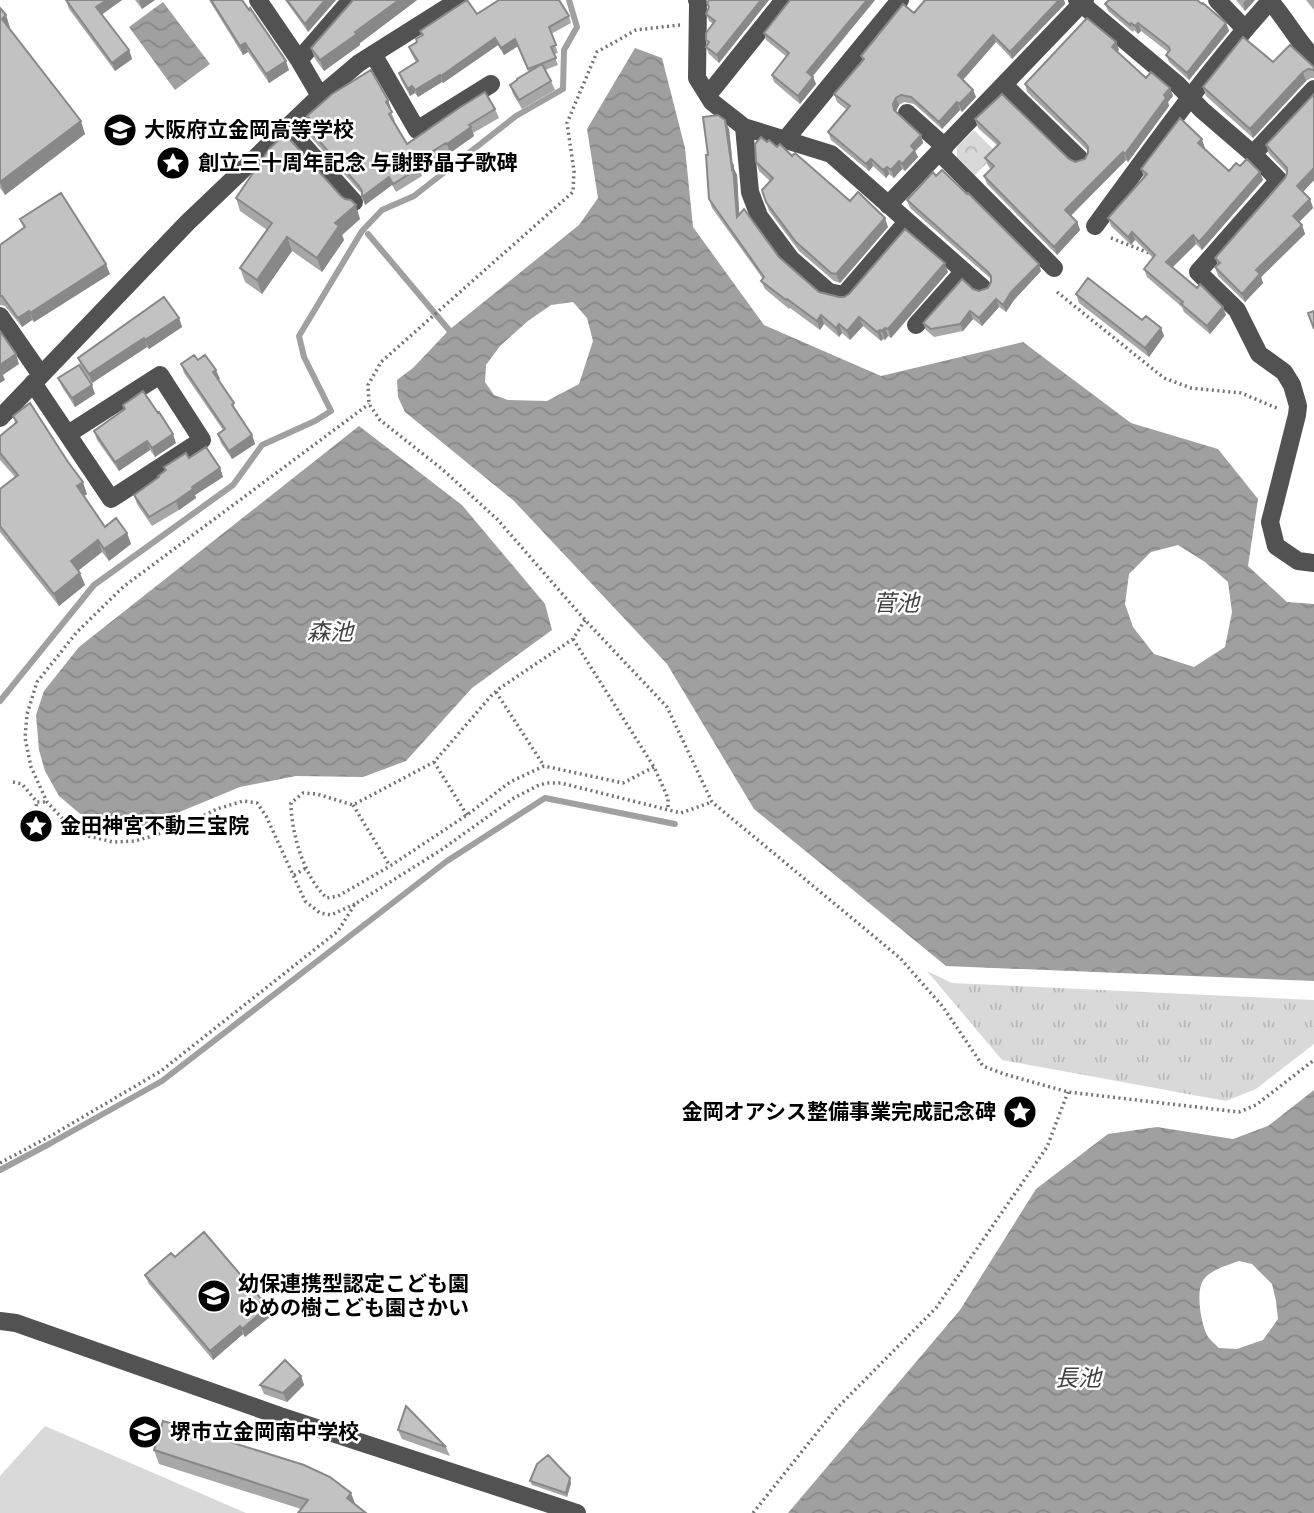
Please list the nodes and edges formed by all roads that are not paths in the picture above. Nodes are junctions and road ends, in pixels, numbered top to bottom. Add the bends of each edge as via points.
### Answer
1 (258, 0) edge
2 (351, 0) edge
3 (459, 0) edge
4 (696, 0) edge
5 (784, 0) edge
6 (900, 0) edge
7 (1217, 0) edge
8 (1081, 1) edge
9 (1245, 29) junction
10 (373, 54) junction
11 (1314, 58) edge
12 (299, 60) junction
13 (491, 84) dead end
14 (1004, 85) junction
15 (1314, 89) edge
16 (708, 95) junction
17 (320, 96) junction
18 (1190, 98) junction
19 (906, 113) dead end
20 (287, 127) junction
21 (744, 127) junction
22 (785, 140) junction
23 (942, 150) junction
24 (1254, 155) junction
25 (1080, 159) edge
26 (354, 202) edge
27 (888, 205) junction
28 (907, 222) junction
29 (1094, 226) road end
30 (1054, 268) dead end
31 (964, 271) junction
32 (983, 288) edge
33 (0, 316) edge
34 (916, 325) dead end
35 (37, 379) junction
36 (0, 418) edge
37 (68, 434) junction
38 (1314, 563) edge
39 (0, 1321) edge
40 (578, 1513) edge

1 - 12 street
2 - 12 street
3 - 10 street
4 - 16 street via 698,78
5 - 16 street
6 - 22 street
7 - 9 street
8 - 14 street
8 - 18 street
9 - 11 street via 1270,1
9 - 18 street
10 - 13 street via 417,130
10 - 17 street
12 - 17 street
14 - 23 street
14 - 25 street
15 - 24 street
16 - 21 street
17 - 20 street
18 - 24 street
18 - 29 street
19 - 23 street
20 - 26 street
20 - 35 street
21 - 22 street
21 - 28 street via 750,192 760,215 791,259 830,292 844,295
22 - 27 street via 831,154
23 - 27 street
23 - 30 street
24 - 38 street via 1279,180 1198,272 1237,310 1259,354 1284,372 1292,385 1297,415 1270,522 1276,546 1298,561
27 - 28 street
28 - 31 street
31 - 32 street
31 - 34 street
33 - 35 street
35 - 36 street
35 - 37 street
37 - 37 street via 111,499 202,440 160,375
39 - 40 street

